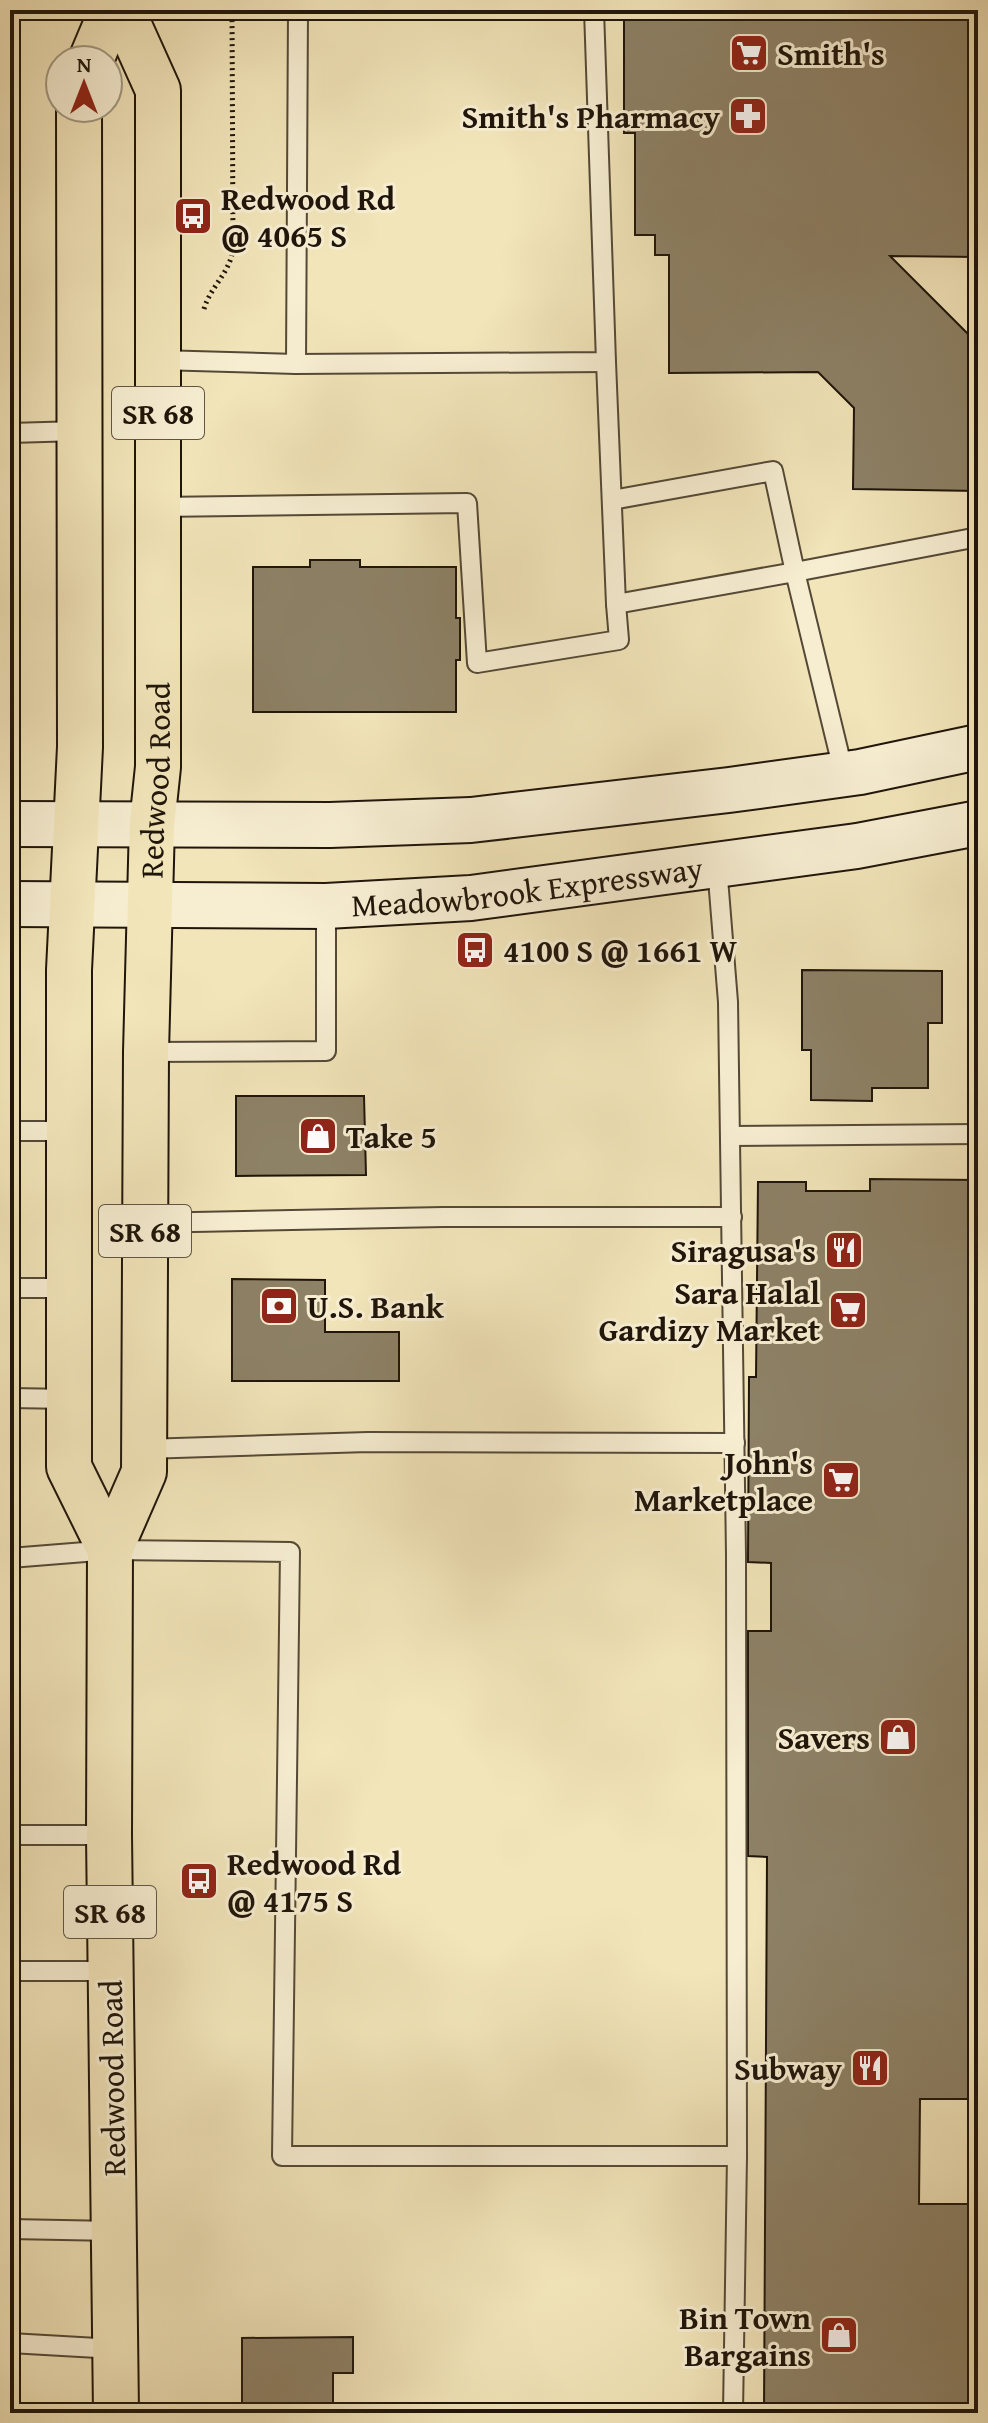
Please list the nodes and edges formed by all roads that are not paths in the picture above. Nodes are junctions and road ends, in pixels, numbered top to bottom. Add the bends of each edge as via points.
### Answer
1 (112, 10) edge
2 (122, 10) edge
3 (298, 10) edge
4 (594, 10) edge
5 (98, 44) edge
6 (79, 124) edge
7 (158, 360) junction
8 (606, 362) junction
9 (296, 364) junction
10 (80, 431) junction
11 (10, 433) edge
12 (612, 500) junction
13 (158, 507) junction
14 (978, 537) edge
15 (795, 572) junction
16 (616, 604) junction
17 (978, 747) edge
18 (844, 774) junction
19 (978, 823) edge
20 (10, 824) edge
21 (76, 824) junction
22 (152, 824) junction
23 (717, 866) junction
24 (10, 904) edge
25 (72, 905) junction
26 (150, 905) junction
27 (326, 906) junction
28 (146, 1052) junction
29 (10, 1131) edge
30 (70, 1131) junction
31 (978, 1134) edge
32 (730, 1136) junction
33 (732, 1217) junction
34 (145, 1223) junction
35 (10, 1288) edge
36 (70, 1288) junction
37 (10, 1398) edge
38 (70, 1399) junction
39 (735, 1443) junction
40 (144, 1449) junction
41 (110, 1550) junction
42 (10, 1558) edge
43 (10, 1835) edge
44 (109, 1835) junction
45 (10, 1971) edge
46 (110, 1971) junction
47 (737, 2156) junction
48 (10, 2229) edge
49 (114, 2231) junction
50 (10, 2343) edge
51 (116, 2349) junction
52 (116, 2413) edge
53 (733, 2413) edge

1 - 5 main road
2 - 7 main road, Redwood Road / SR 68 via 158,90
3 - 9 lane
4 - 8 lane
6 - 10 main road, Redwood Road / SR 68
7 - 9 lane
7 - 13 main road, Redwood Road / SR 68
8 - 9 lane
8 - 12 lane
10 - 11 lane
10 - 21 main road, Redwood Road / SR 68
12 - 15 lane via 773,471
12 - 16 lane
13 - 16 lane via 467,503 477,663 619,640
13 - 22 main road, Redwood Road / SR 68 via 158,767
14 - 15 lane
15 - 16 lane
15 - 18 lane
17 - 18 main road
18 - 22 main road via 471,820
19 - 23 main road, Meadowbrook Expressway
20 - 21 main road
21 - 22 main road
21 - 25 main road, Redwood Road / SR 68
22 - 26 main road, Redwood Road / SR 68
23 - 27 main road, Meadowbrook Expressway via 471,898
23 - 32 lane via 728,1002
24 - 25 main road, Meadowbrook Expressway
25 - 26 main road, Meadowbrook Expressway
25 - 30 main road, Redwood Road / SR 68
26 - 27 main road, Meadowbrook Expressway
26 - 28 main road, Redwood Road / SR 68
27 - 28 lane via 326,1051
28 - 34 main road, Redwood Road / SR 68
29 - 30 lane
30 - 36 main road, Redwood Road / SR 68
31 - 32 lane
32 - 33 lane
33 - 34 lane
33 - 39 lane
34 - 40 main road, Redwood Road / SR 68
35 - 36 lane
36 - 38 main road, Redwood Road / SR 68
37 - 38 lane
38 - 41 main road, Redwood Road / SR 68 via 69,1467
39 - 40 lane via 368,1442
39 - 47 lane
40 - 41 main road, Redwood Road / SR 68 via 144,1472
41 - 42 lane
41 - 44 main road, Redwood Road / SR 68
41 - 47 lane via 290,1552 282,2156
43 - 44 lane
44 - 46 main road, Redwood Road / SR 68
45 - 46 lane
46 - 49 main road, Redwood Road / SR 68
47 - 53 lane
48 - 49 lane
49 - 51 main road, Redwood Road / SR 68
50 - 51 lane
51 - 52 main road, Redwood Road / SR 68

